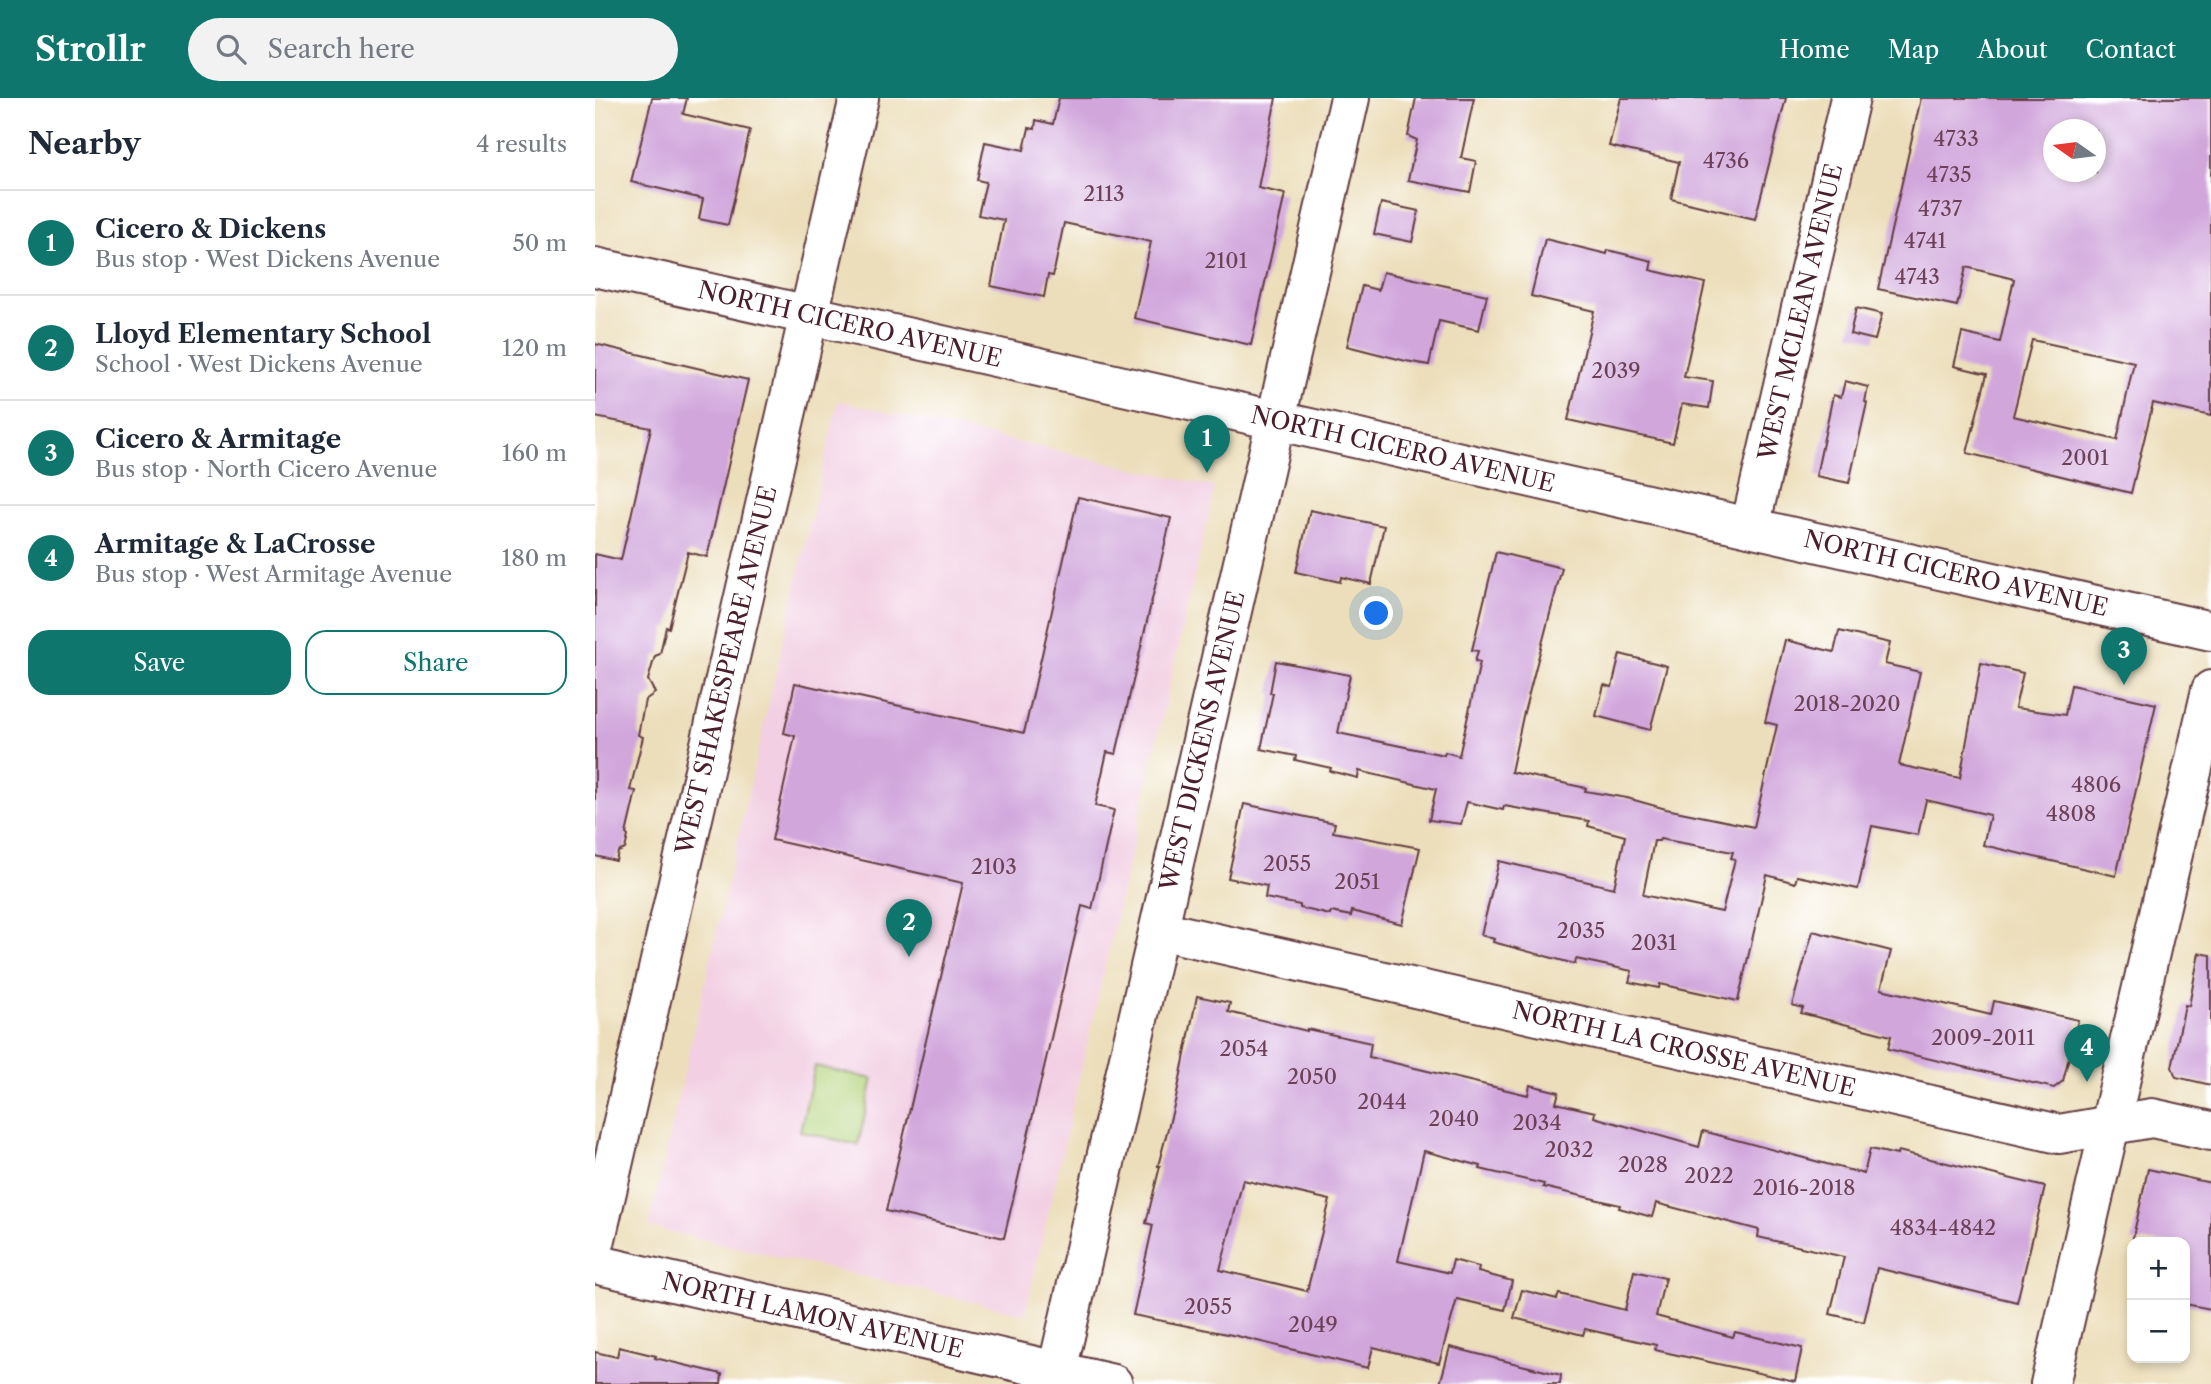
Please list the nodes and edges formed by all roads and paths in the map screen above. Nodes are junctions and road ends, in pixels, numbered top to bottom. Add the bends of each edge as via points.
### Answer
1 (859, 98) edge
2 (1350, 98) edge
3 (1850, 98) edge
4 (595, 267) edge
5 (808, 315) junction
6 (1276, 420) junction
7 (1750, 527) junction
8 (2211, 631) edge
9 (2211, 690) edge
10 (1159, 930) junction
11 (2109, 1125) junction
12 (2211, 1131) edge
13 (595, 1243) edge
14 (595, 1264) edge
15 (1055, 1378) edge
16 (1113, 1384) edge
17 (2049, 1384) edge

1 - 5 street, WEST SHAKESPEARE AVENUE
2 - 6 street, WEST DICKENS AVENUE
3 - 7 street, WEST MCLEAN AVENUE
4 - 5 street, NORTH CICERO AVENUE
5 - 6 street, NORTH CICERO AVENUE
5 - 13 street, WEST SHAKESPEARE AVENUE
6 - 7 street, NORTH CICERO AVENUE
6 - 10 street, WEST DICKENS AVENUE
7 - 8 street, NORTH CICERO AVENUE
9 - 11 street
10 - 11 street, NORTH LA CROSSE AVENUE via 2059,1134
10 - 15 street, WEST DICKENS AVENUE
11 - 12 street, NORTH LA CROSSE AVENUE via 2152,1118
11 - 17 street
14 - 15 street, NORTH LAMON AVENUE
15 - 16 street, NORTH LAMON AVENUE

